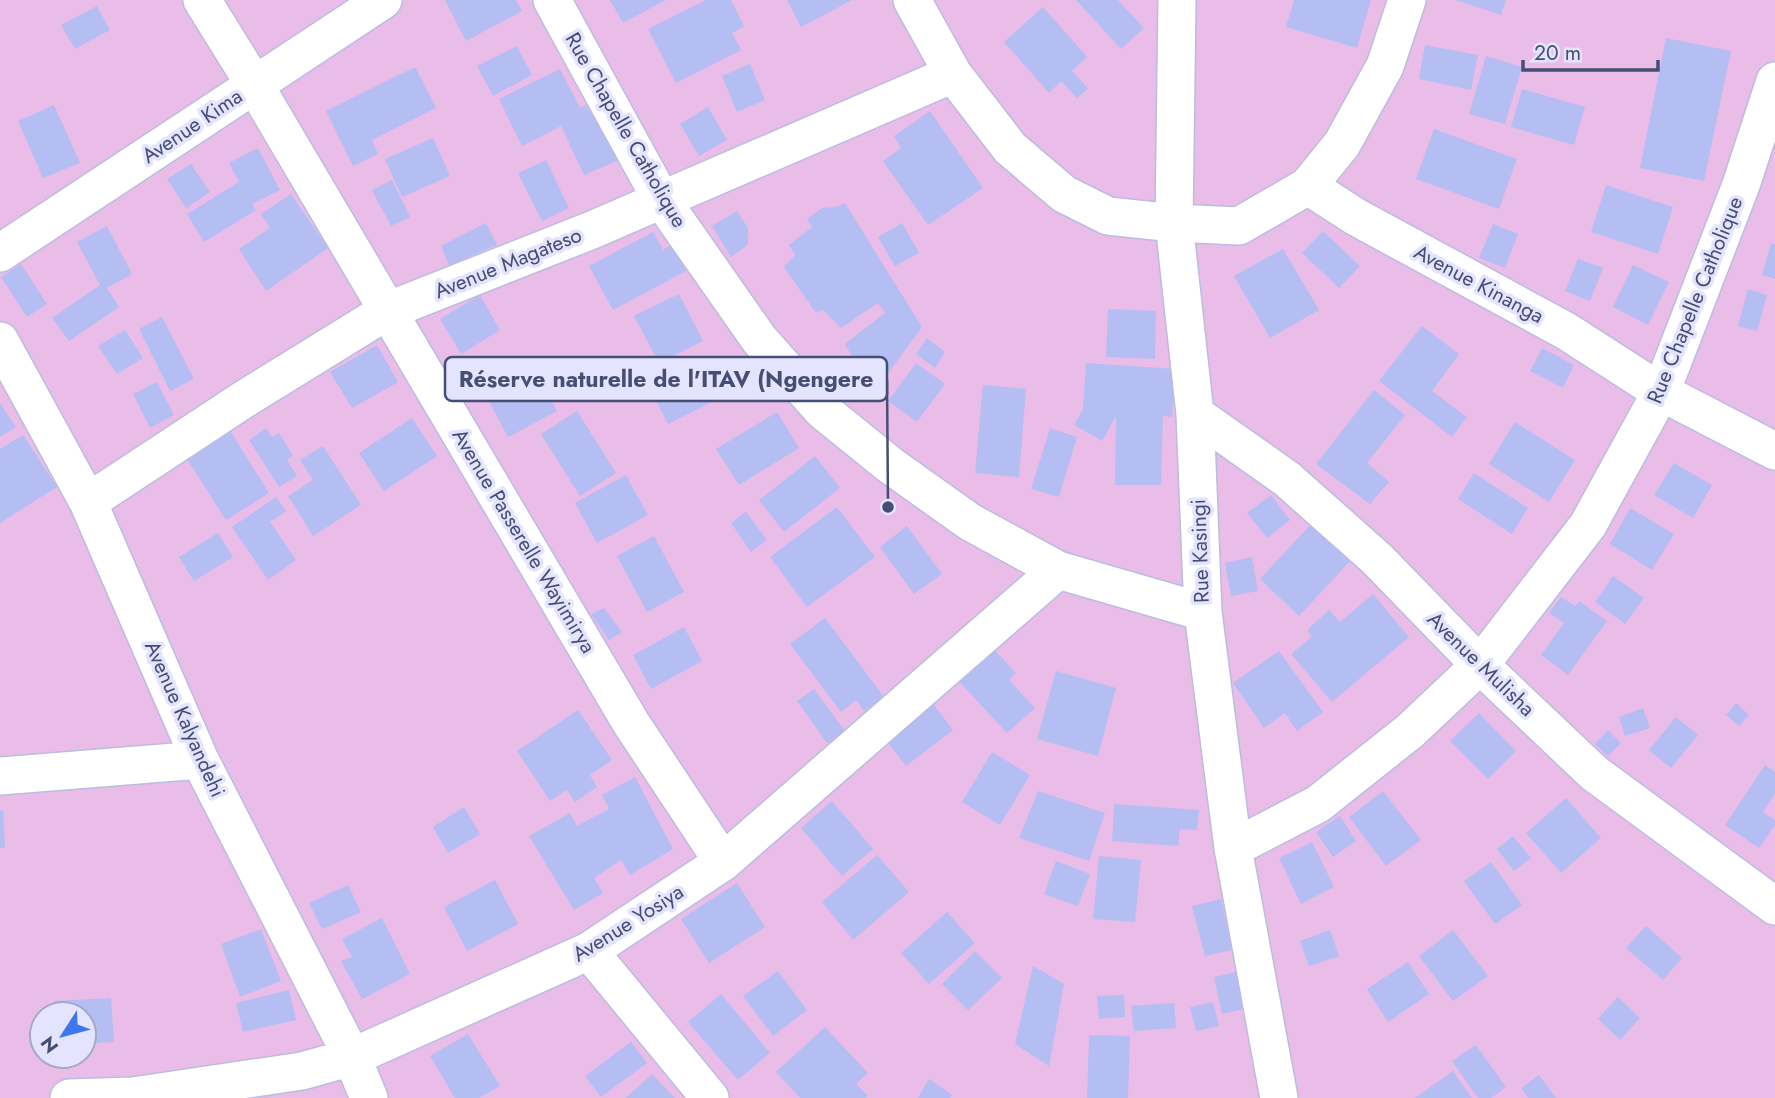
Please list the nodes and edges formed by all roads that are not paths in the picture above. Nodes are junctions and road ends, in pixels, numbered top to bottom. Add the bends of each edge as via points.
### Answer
1 (202, 0) edge
2 (383, 0) edge
3 (552, 0) edge
4 (912, 0) edge
5 (1177, 0) edge
6 (1407, 0) edge
7 (953, 74) junction
8 (1775, 81) edge
9 (254, 84) junction
10 (1308, 186) junction
11 (661, 199) junction
12 (1174, 223) junction
13 (0, 253) edge
14 (387, 311) junction
15 (0, 341) edge
16 (1661, 393) junction
17 (1195, 414) junction
18 (1775, 451) edge
19 (88, 502) junction
20 (1058, 570) junction
21 (1203, 612) junction
22 (1480, 665) junction
23 (200, 760) junction
24 (0, 776) edge
25 (1233, 848) junction
26 (723, 862) junction
27 (1775, 906) edge
28 (589, 951) junction
29 (352, 1057) junction
30 (105, 1097) edge
31 (69, 1098) edge
32 (369, 1098) edge
33 (710, 1098) edge
34 (1279, 1098) edge

1 - 9 street, Avenue Passerelle Wayimirya
2 - 9 street, Avenue Kima
3 - 11 street, Rue Chapelle Catholique
4 - 7 street
5 - 12 street, Rue Kasingi
6 - 10 street via 1385,66 1342,144
7 - 11 street, Avenue Magateso
7 - 12 street via 1010,148 1064,194 1108,216
8 - 16 street, Rue Chapelle Catholique via 1741,186
9 - 13 street, Avenue Kima
9 - 14 street, Avenue Passerelle Wayimirya
10 - 12 street via 1239,226
10 - 16 street, Avenue Kinanga via 1356,217 1566,331
11 - 14 street, Avenue Magateso
11 - 20 street, Rue Chapelle Catholique via 759,339 822,410 970,522
12 - 17 street, Rue Kasingi
14 - 19 street, Avenue Magateso
14 - 26 street, Avenue Passerelle Wayimirya via 631,723
15 - 19 street, Avenue Kalyandehi
16 - 18 street, Avenue Kinanga
16 - 22 street, Rue Chapelle Catholique via 1588,525
17 - 21 street, Rue Kasingi
17 - 22 street, Avenue Mulisha via 1297,488 1377,559
19 - 23 street, Avenue Kalyandehi
20 - 21 street, Rue Chapelle Catholique
20 - 26 street, Avenue Yosiya
21 - 25 street, Rue Kasingi
22 - 25 street, Rue Chapelle Catholique via 1410,731 1318,804
22 - 27 street, Avenue Mulisha via 1594,773
23 - 24 street
23 - 29 street, Avenue Kalyandehi
25 - 34 street, Rue Kasingi
26 - 28 street, Avenue Yosiya
28 - 29 street, Avenue Yosiya
28 - 33 street
29 - 30 street, Avenue Yosiya via 302,1071
29 - 32 street, Avenue Kalyandehi
30 - 31 street, Avenue Yosiya

